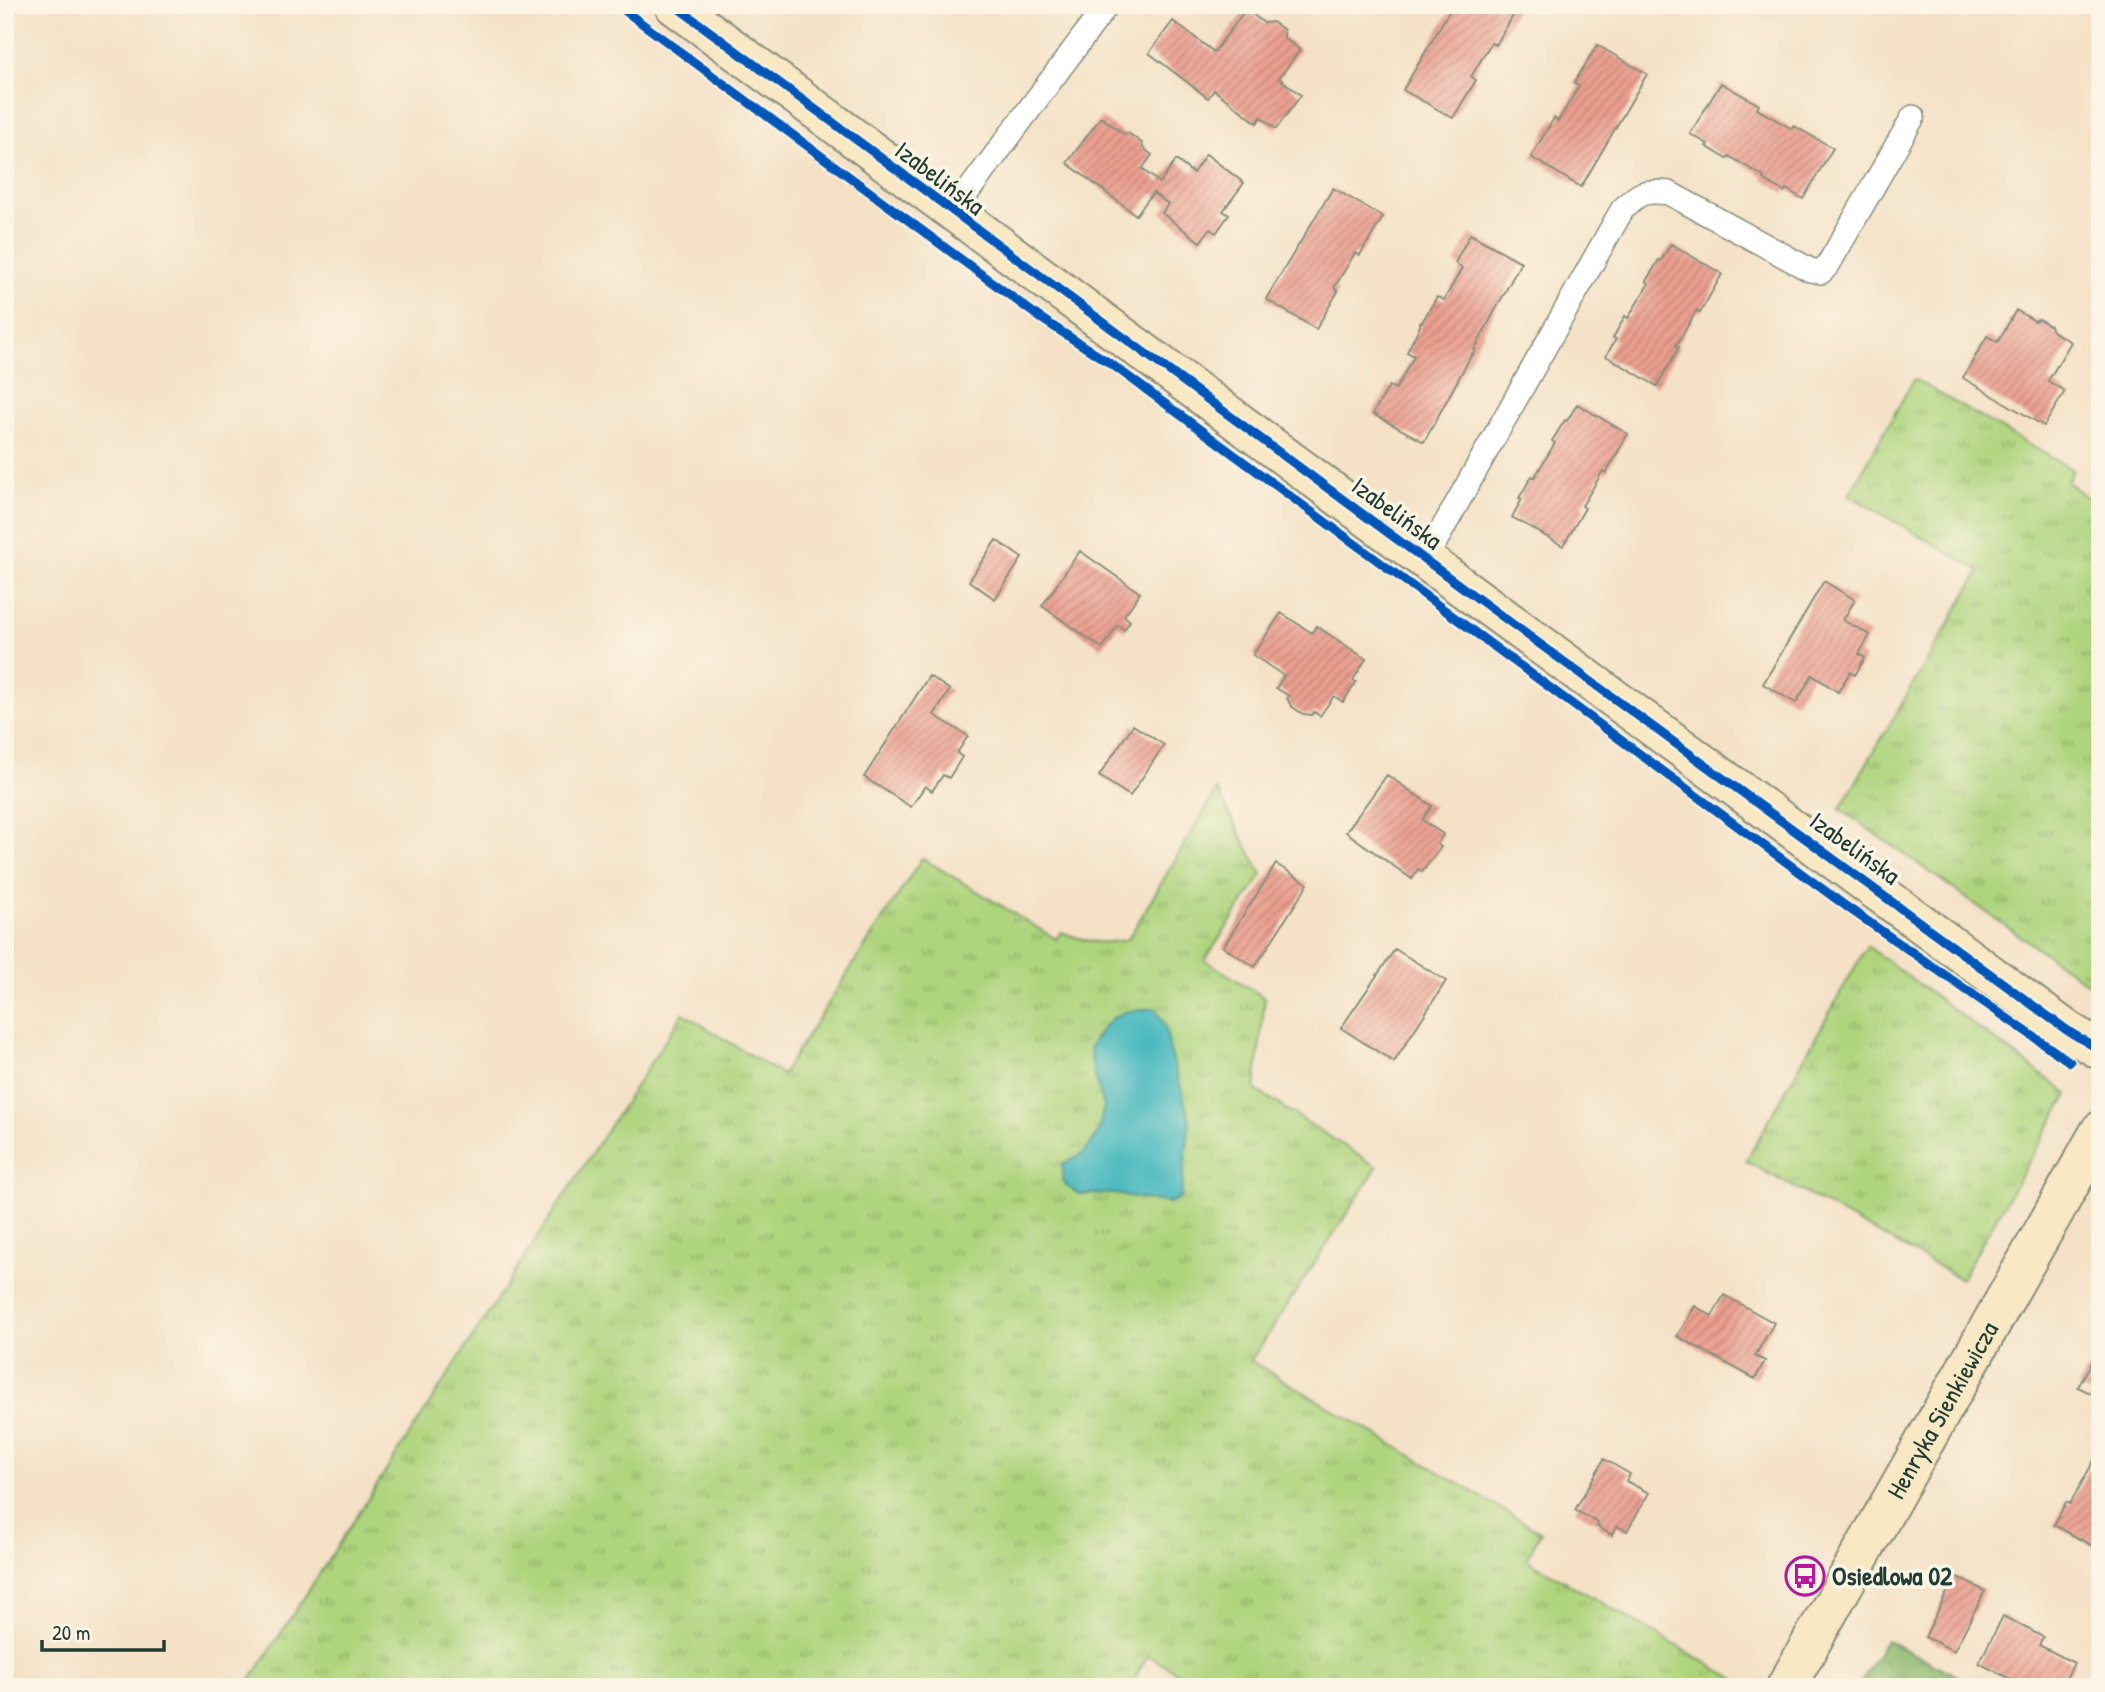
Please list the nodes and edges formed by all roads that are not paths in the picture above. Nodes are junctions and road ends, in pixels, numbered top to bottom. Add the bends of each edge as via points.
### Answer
1 (674, 5) edge
2 (1107, 5) edge
3 (1913, 117) dead end
4 (952, 213) junction
5 (1426, 560) junction
6 (2100, 1050) edge
7 (2100, 1131) edge
8 (1786, 1687) edge

1 - 4 street, Izabelińska
2 - 4 lane
3 - 5 lane via 1821,272 1668,192 1649,190 1637,195 1622,210
4 - 5 street, Izabelińska
5 - 6 street, Izabelińska
7 - 8 street, Henryka Sienkiewicza

